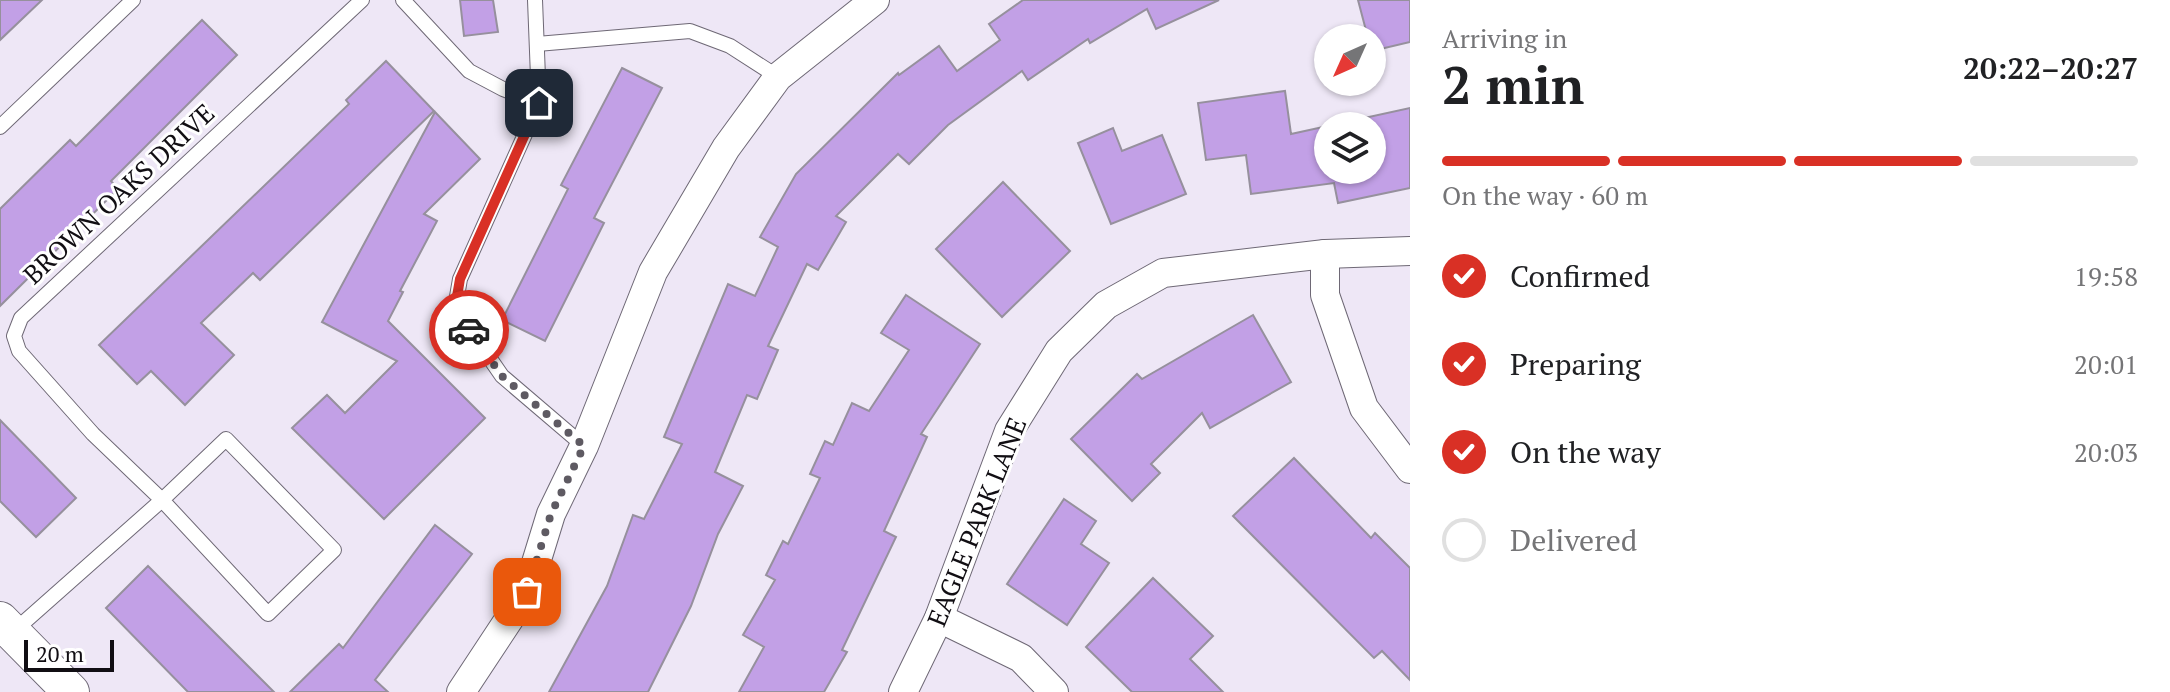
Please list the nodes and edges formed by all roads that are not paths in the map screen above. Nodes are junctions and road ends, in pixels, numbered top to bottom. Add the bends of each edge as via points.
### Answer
1 (133, 0) edge
2 (362, 0) edge
3 (403, 0) edge
4 (535, 0) edge
5 (875, 0) edge
6 (537, 44) junction
7 (778, 77) junction
8 (539, 103) junction
9 (0, 127) edge
10 (1410, 251) edge
11 (1325, 254) junction
12 (584, 446) junction
13 (1410, 469) edge
14 (162, 500) junction
15 (939, 618) junction
16 (6, 627) edge
17 (71, 692) edge
18 (461, 692) edge
19 (903, 692) edge
20 (1054, 692) edge

1 - 9 lane
2 - 14 lane, BROWN OAKS DRIVE via 21,318 14,336 19,351 93,434
3 - 8 lane via 469,71
4 - 6 lane
5 - 7 street
6 - 7 lane via 690,31 730,46
6 - 8 lane
7 - 12 street via 726,148 653,272
8 - 12 lane via 460,279 455,308 502,376
10 - 11 street, EAGLE PARK LANE
11 - 13 street via 1325,295 1364,408
11 - 15 street, EAGLE PARK LANE via 1163,273 1106,305 1059,351 1009,431
12 - 18 street via 551,514 527,592
14 - 14 lane via 268,614 334,550 226,439
14 - 16 lane
15 - 19 street, EAGLE PARK LANE
15 - 20 street via 1021,658
16 - 17 street

